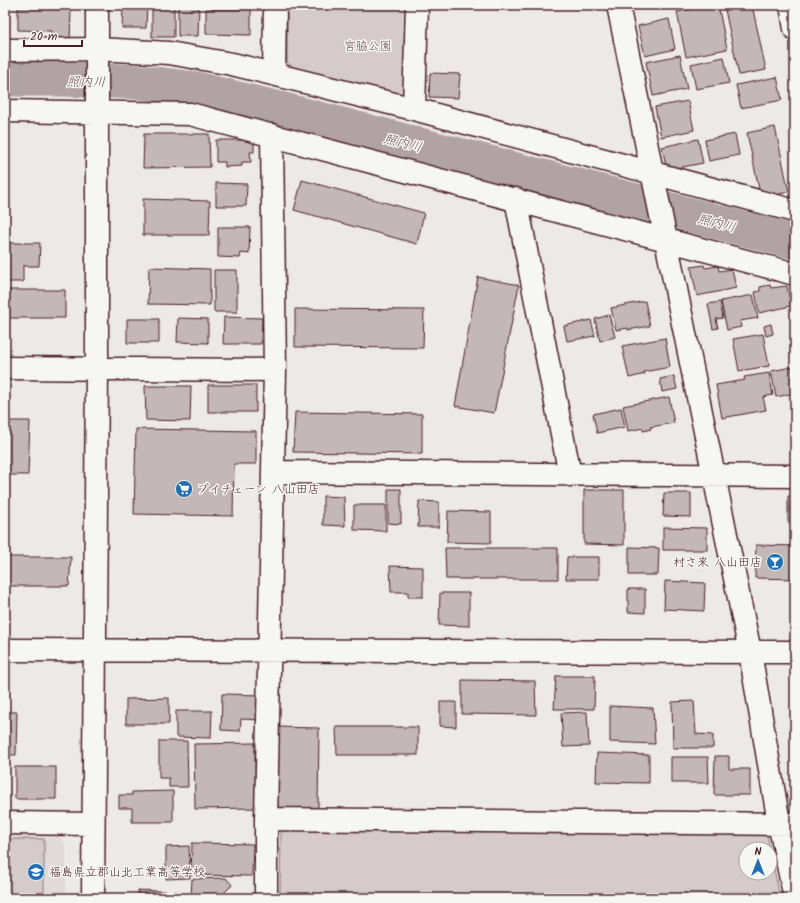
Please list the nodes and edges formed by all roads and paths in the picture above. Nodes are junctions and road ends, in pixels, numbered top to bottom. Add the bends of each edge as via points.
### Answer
1 (97, 5) edge
2 (275, 5) edge
3 (417, 5) edge
4 (618, 5) edge
5 (790, 5) edge
6 (795, 8) edge
7 (795, 29) edge
8 (98, 49) junction
9 (5, 50) edge
10 (274, 74) junction
11 (414, 109) junction
12 (5, 111) edge
13 (97, 113) junction
14 (272, 135) junction
15 (651, 174) junction
16 (516, 199) junction
17 (795, 211) edge
18 (665, 239) junction
19 (795, 274) edge
20 (5, 368) edge
21 (97, 369) junction
22 (275, 370) junction
23 (274, 472) junction
24 (570, 475) junction
25 (795, 476) edge
26 (714, 477) junction
27 (5, 650) edge
28 (95, 650) junction
29 (269, 650) junction
30 (750, 652) junction
31 (795, 652) edge
32 (266, 819) junction
33 (5, 823) edge
34 (787, 823) edge
35 (93, 824) junction
36 (93, 898) edge
37 (266, 898) edge
38 (795, 898) edge

1 - 8 street
2 - 10 street
3 - 11 street
4 - 15 street
5 - 6 street
5 - 7 street
8 - 9 street
8 - 10 street via 169,53
8 - 13 street
10 - 11 street
11 - 15 street
12 - 13 street
13 - 14 street via 190,114
13 - 21 street
14 - 16 street
14 - 22 street
15 - 17 street
15 - 18 street
16 - 18 street
16 - 24 street
18 - 19 street
18 - 26 street
20 - 21 street
21 - 22 street
21 - 28 street
22 - 23 street
23 - 24 street
23 - 29 street
24 - 26 street
25 - 26 street
26 - 30 street
27 - 28 street
28 - 29 street
28 - 35 street
29 - 30 street
29 - 32 street
30 - 31 street
30 - 34 street
32 - 34 street
32 - 37 street
33 - 35 street
34 - 38 street
35 - 36 street

